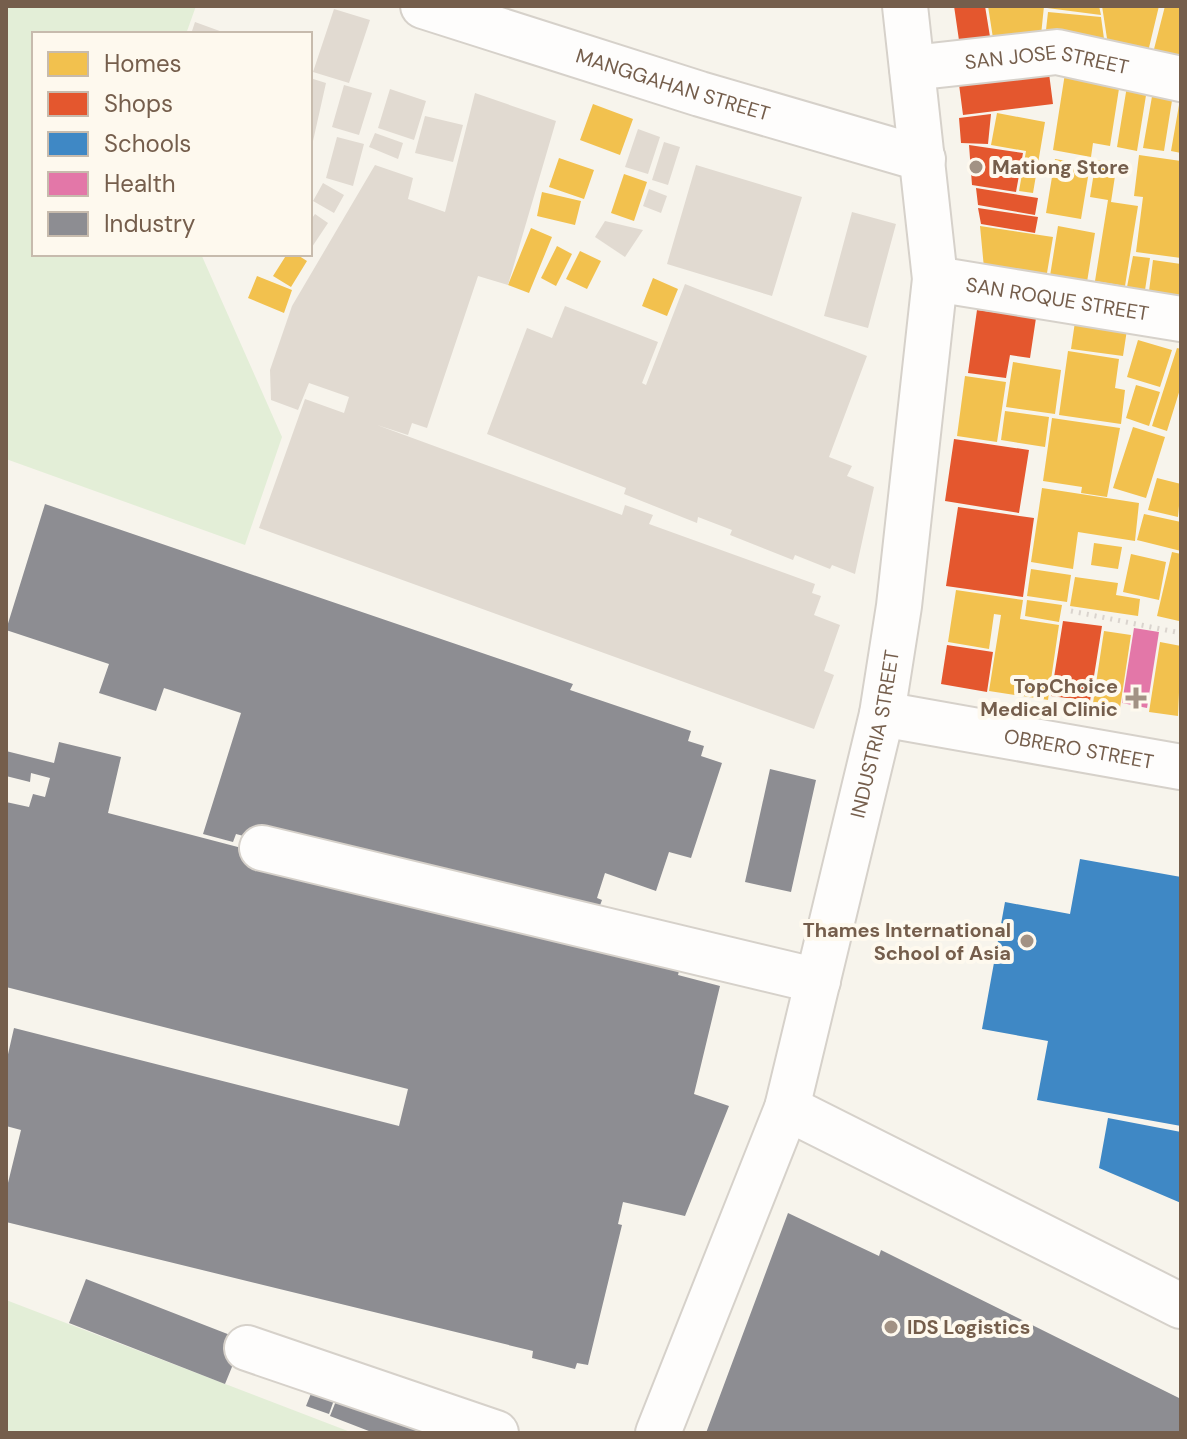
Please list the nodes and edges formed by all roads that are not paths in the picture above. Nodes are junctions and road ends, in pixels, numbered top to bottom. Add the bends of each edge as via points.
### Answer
1 (423, 6) edge
2 (905, 6) edge
3 (912, 68) junction
4 (1181, 79) edge
5 (923, 159) junction
6 (935, 279) junction
7 (1181, 319) edge
8 (882, 714) junction
9 (1181, 767) edge
10 (262, 848) dead end
11 (818, 981) junction
12 (787, 1108) junction
13 (1181, 1306) edge
14 (247, 1348) dead end
15 (496, 1433) edge
16 (658, 1433) edge

1 - 5 street, MANGGAHAN STREET
2 - 3 street, INDUSTRIA STREET
3 - 4 street, SAN JOSE STREET via 1057,52
3 - 5 street, INDUSTRIA STREET
5 - 6 street, INDUSTRIA STREET
6 - 7 street, SAN ROQUE STREET
6 - 8 street, INDUSTRIA STREET
8 - 9 street, OBRERO STREET
8 - 11 street, INDUSTRIA STREET
10 - 11 street
11 - 12 street, INDUSTRIA STREET
12 - 13 street
12 - 16 street, INDUSTRIA STREET
14 - 15 street

